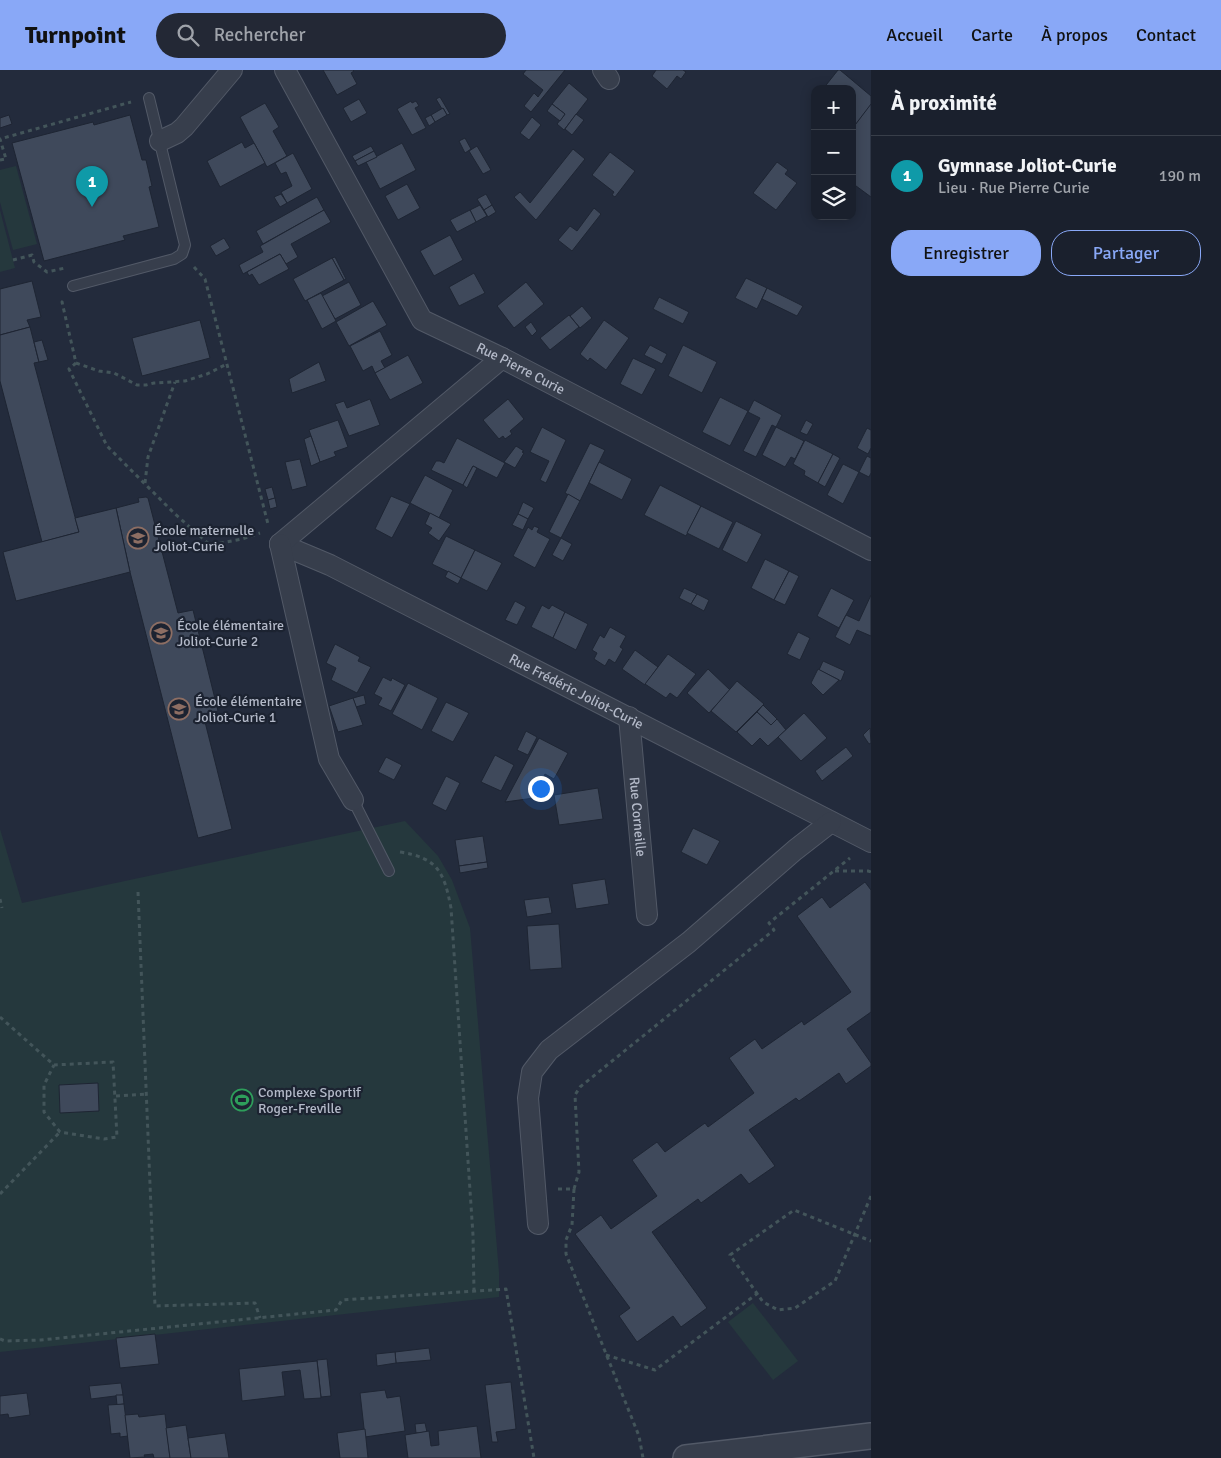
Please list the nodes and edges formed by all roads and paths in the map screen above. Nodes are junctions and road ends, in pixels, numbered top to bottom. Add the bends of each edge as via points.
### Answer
1 (232, 70) edge
2 (285, 70) edge
3 (149, 98) joint
4 (160, 141) junction
5 (0, 160) edge
6 (182, 254) junction
7 (13, 260) dead end
8 (66, 268) dead end
9 (73, 286) joint
10 (502, 358) junction
11 (76, 363) junction
12 (227, 364) junction
13 (175, 382) junction
14 (145, 483) junction
15 (275, 537) junction
16 (871, 550) edge
17 (629, 717) junction
18 (352, 800) joint
19 (831, 822) junction
20 (870, 842) edge
21 (379, 851) junction
22 (389, 871) dead end
23 (834, 871) junction
24 (871, 872) edge
25 (138, 892) dead end
26 (0, 899) edge
27 (2, 908) dead end
28 (647, 915) dead end
29 (0, 1018) edge
30 (54, 1065) junction
31 (146, 1094) junction
32 (116, 1096) junction
33 (60, 1132) junction
34 (535, 1188) junction
35 (574, 1189) junction
36 (0, 1194) edge
37 (871, 1196) edge
38 (538, 1224) dead end
39 (855, 1235) junction
40 (871, 1241) edge
41 (474, 1291) junction
42 (758, 1293) junction
43 (260, 1318) junction
44 (0, 1339) edge
45 (606, 1355) junction
46 (871, 1436) edge
47 (534, 1458) edge
48 (643, 1458) edge
49 (686, 1458) edge

1 - 4 street via 184,127
2 - 10 street, Rue Pierre Curie via 422,320
3 - 4 lane
3 - 5 path via 0,139 6,158
4 - 6 lane via 184,236
6 - 9 lane via 174,260
6 - 12 path via 205,279
7 - 8 path via 32,255 34,262 47,272
9 - 11 path via 62,302
10 - 15 street
10 - 16 street, Rue Pierre Curie
11 - 13 path via 114,373 137,385
11 - 14 path via 69,369 107,446
12 - 13 path via 207,374
12 - 15 path
13 - 14 path via 148,457
14 - 15 path via 210,545
15 - 17 street, Rue Frédéric Joliot-Curie
15 - 18 street via 329,759
17 - 19 street, Rue Frédéric Joliot-Curie
17 - 28 street, Rue Corneille
18 - 21 lane
19 - 20 street, Rue Frédéric Joliot-Curie
19 - 34 street via 689,942 549,1050 532,1072 528,1098
20 - 23 path
21 - 22 lane
21 - 41 path via 422,857 437,868 446,883 452,918
23 - 24 path
23 - 35 path via 768,923 774,930 580,1087 575,1095 579,1172
25 - 31 path
26 - 27 path
29 - 30 path
30 - 32 path via 113,1062
30 - 33 path via 44,1085 44,1112
31 - 32 path
31 - 43 path via 155,1306 255,1303
32 - 33 path via 117,1138
33 - 36 path
34 - 35 path
34 - 38 street
35 - 45 path via 566,1254
37 - 39 path
39 - 40 path
39 - 42 path via 835,1281 795,1308 778,1310 763,1302
39 - 42 path via 794,1210 730,1255
41 - 43 path via 342,1300 336,1310
41 - 47 path via 506,1289
42 - 45 path via 655,1370
43 - 44 path via 41,1340
45 - 48 path via 639,1436
46 - 49 street

